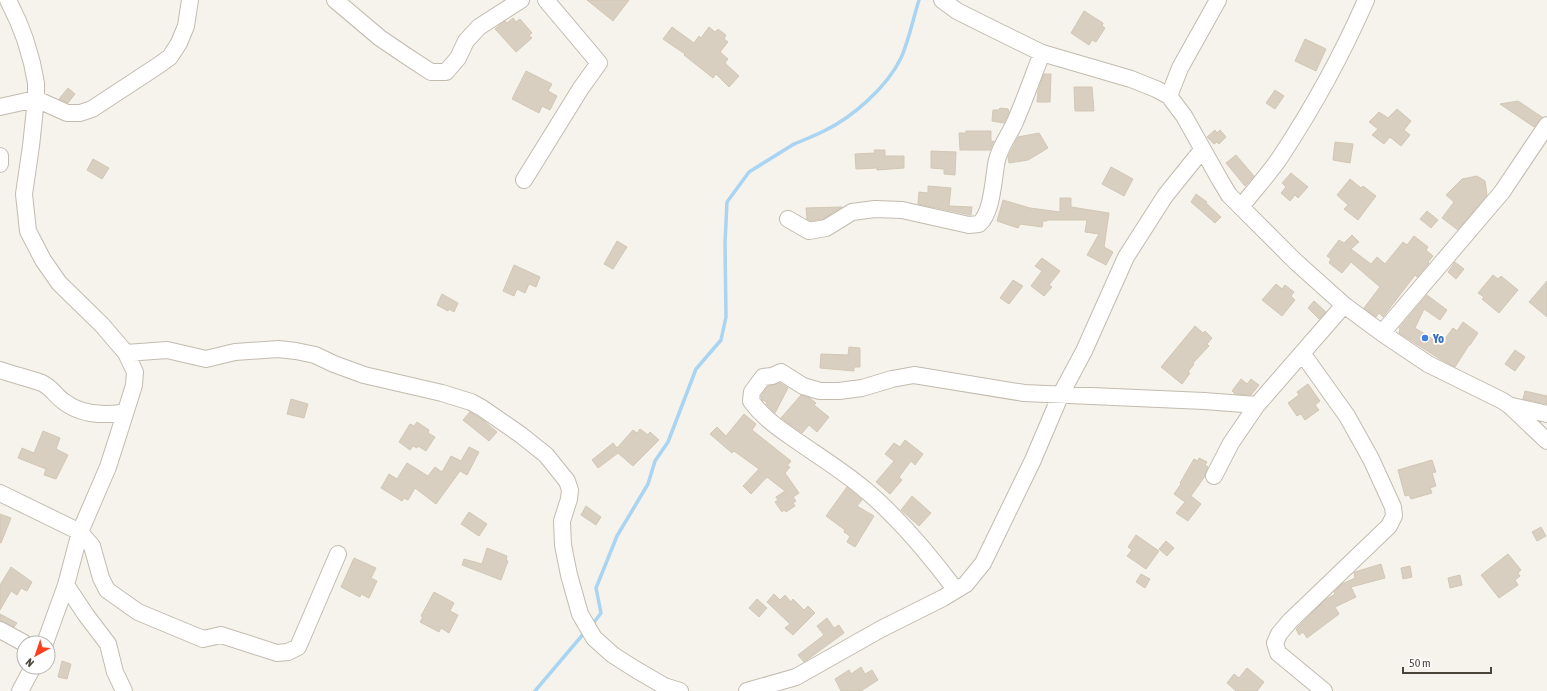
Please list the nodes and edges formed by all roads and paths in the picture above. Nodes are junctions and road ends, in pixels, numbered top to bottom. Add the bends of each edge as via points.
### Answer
1 (8, 0) edge
2 (190, 0) edge
3 (335, 0) edge
4 (521, 0) edge
5 (546, 0) edge
6 (942, 0) edge
7 (1218, 0) edge
8 (1366, 0) edge
9 (1042, 53) junction
10 (1169, 96) junction
11 (36, 99) junction
12 (0, 107) edge
13 (1547, 125) edge
14 (1202, 150) junction
15 (0, 156) edge
16 (0, 164) edge
17 (524, 180) dead end
18 (1241, 207) junction
19 (788, 219) dead end
20 (1344, 305) junction
21 (1382, 333) junction
22 (126, 353) junction
23 (1302, 353) junction
24 (0, 370) edge
25 (1062, 394) junction
26 (1257, 405) junction
27 (1510, 406) junction
28 (125, 412) junction
29 (1547, 414) edge
30 (1547, 441) edge
31 (1214, 476) dead end
32 (0, 493) edge
33 (80, 532) junction
34 (338, 554) dead end
35 (66, 586) junction
36 (955, 589) junction
37 (0, 630) edge
38 (48, 635) edge
39 (16, 639) edge
40 (29, 675) edge
41 (20, 691) edge
42 (124, 691) edge
43 (680, 691) edge
44 (747, 691) edge
45 (1324, 691) edge

1 - 11 street via 29,51 36,83
2 - 11 street via 186,26 170,56 108,99 80,113 67,113
3 - 4 street via 380,38 431,72 446,72 458,58 466,41 479,27
5 - 17 street via 599,63
6 - 9 street
7 - 10 street via 1180,68
8 - 18 street via 1316,102 1280,157
9 - 10 street via 1131,80
9 - 19 street via 1018,116 1003,142 986,215 979,224 969,225 902,210 875,209 852,212 826,228 809,230
10 - 14 street via 1184,116
11 - 12 street
11 - 22 street via 24,194 28,230 42,260 59,283 102,325
13 - 21 street via 1502,192
14 - 18 street via 1226,190
14 - 25 street via 1165,196 1126,256
15 - 16 street
18 - 20 street
20 - 21 street
20 - 23 street
21 - 27 street via 1428,364
22 - 28 street via 135,372 134,385
22 - 43 street via 167,350 206,360 235,352 278,349 296,351 315,355 364,375 456,397 482,408 546,455 567,481 570,490 562,521 564,545 580,614 594,638 613,655 635,669 664,686
23 - 26 street
23 - 45 street via 1347,416 1371,459 1393,507 1394,516 1389,526 1290,621 1275,643 1278,653
24 - 28 street via 41,383 76,409 110,415
25 - 26 street
25 - 36 street via 983,563 966,584
25 - 36 street via 1024,393 914,376 892,379 862,388 820,391 803,386 780,372 763,377 755,386 751,401 759,412 863,488 930,555
26 - 31 street via 1231,443
27 - 29 street
27 - 30 street
28 - 33 street via 108,467
32 - 33 street
33 - 34 street via 92,546 107,590 138,612 203,639 221,636 277,654 298,647
33 - 35 street
35 - 38 street
35 - 42 street via 108,644 115,672
36 - 44 street via 944,598 881,629 796,677
37 - 39 street
40 - 41 street

